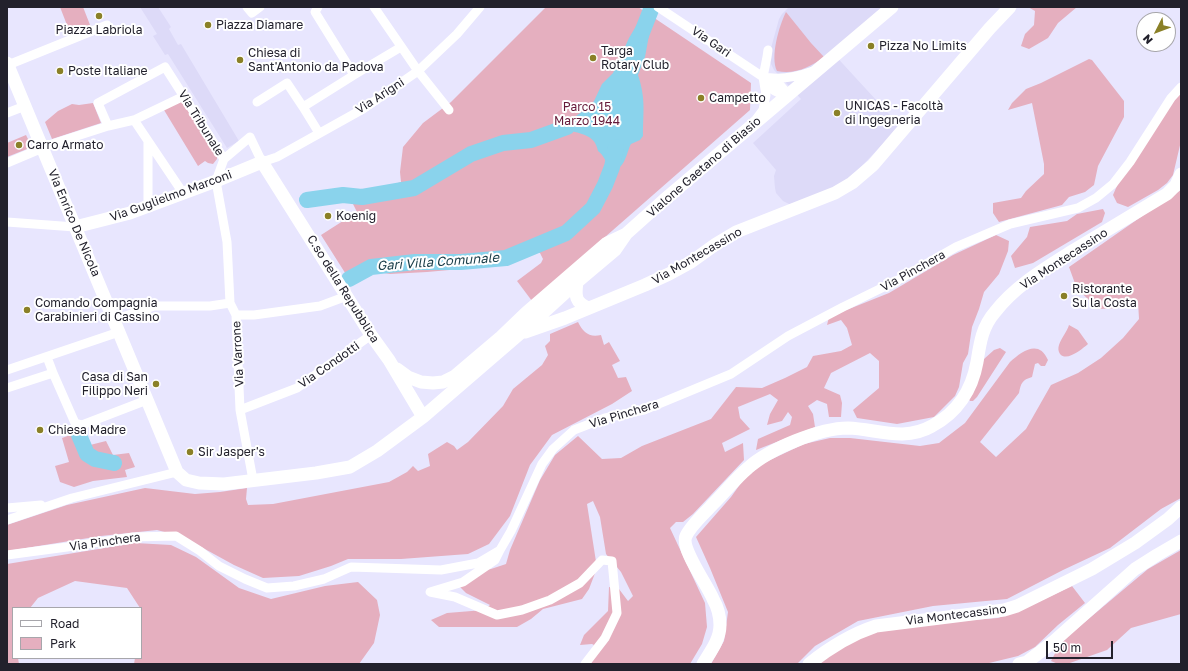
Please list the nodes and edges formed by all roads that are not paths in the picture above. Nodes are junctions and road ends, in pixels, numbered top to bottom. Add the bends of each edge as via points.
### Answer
1 (247, 7) edge
2 (260, 7) edge
3 (318, 7) edge
4 (374, 7) edge
5 (480, 7) edge
6 (658, 7) edge
7 (892, 7) edge
8 (1010, 7) edge
9 (107, 25) dead end
10 (401, 47) junction
11 (768, 50) dead end
12 (8, 64) edge
13 (822, 67) junction
14 (418, 71) junction
15 (354, 75) junction
16 (766, 77) junction
17 (1181, 87) edge
18 (184, 96) junction
19 (788, 96) junction
20 (257, 102) dead end
21 (25, 106) junction
22 (303, 107) junction
23 (448, 110) dead end
24 (7, 113) edge
25 (134, 120) junction
26 (108, 126) junction
27 (752, 126) junction
28 (319, 133) junction
29 (148, 142) junction
30 (43, 148) junction
31 (224, 159) junction
32 (262, 162) junction
33 (7, 163) edge
34 (1181, 174) edge
35 (216, 181) junction
36 (183, 193) junction
37 (148, 206) junction
38 (7, 222) edge
39 (76, 227) junction
40 (626, 234) junction
41 (577, 282) junction
42 (347, 296) junction
43 (230, 303) junction
44 (590, 308) junction
45 (236, 315) junction
46 (531, 321) junction
47 (117, 326) junction
48 (520, 333) junction
49 (371, 335) junction
50 (490, 346) junction
51 (47, 357) junction
52 (389, 360) junction
53 (7, 370) edge
54 (53, 373) junction
55 (7, 388) edge
56 (147, 400) junction
57 (240, 410) junction
58 (423, 417) junction
59 (177, 472) junction
60 (253, 480) junction
61 (53, 505) junction
62 (1181, 507) edge
63 (7, 508) edge
64 (7, 520) edge
65 (1181, 541) edge
66 (500, 550) junction
67 (7, 555) edge
68 (585, 664) edge
69 (704, 664) edge
70 (810, 664) edge
71 (1020, 664) edge

1 - 2 street via 252,13
3 - 15 street via 315,12
4 - 10 street
5 - 14 street, Via Arigni via 457,34
6 - 16 street, Via Gari
7 - 13 street, Vialone Gaetano di Biasio
8 - 44 street, Via Montecassino via 873,165 852,183 828,196 736,232 669,274
9 - 12 street
10 - 14 street
10 - 15 street
11 - 16 street
12 - 21 street, Via Enrico De Nicola
13 - 16 street via 797,76
13 - 19 street, Vialone Gaetano di Biasio
14 - 23 street
14 - 28 street, Via Arigni via 363,109
15 - 22 street
16 - 19 street, Via Gari via 767,84 772,90
16 - 27 street via 763,110
17 - 66 street, Via Pinchera via 1171,98 1130,162 1113,184 1096,198 1078,208 1010,224 956,247 900,279 788,336 731,374 644,410 605,418 574,430 554,448 542,464
18 - 25 street
18 - 26 street, Via Tribunale via 165,67 98,103
18 - 31 street, Via Tribunale
19 - 27 street, Vialone Gaetano di Biasio
20 - 22 street via 287,83
21 - 24 street
21 - 30 street, Via Enrico De Nicola
22 - 28 street
25 - 26 street
25 - 29 street
26 - 30 street
27 - 40 street, Vialone Gaetano di Biasio
28 - 32 street, Via Arigni via 277,157
29 - 36 street
29 - 37 street
30 - 33 street
30 - 39 street, Via Enrico De Nicola
31 - 32 street via 250,137
31 - 35 street, Via Tribunale
32 - 35 street, Via Guglielmo Marconi
32 - 42 street, C.so della Repubblica
34 - 69 street, Via Montecassino via 1176,185 1167,194 1047,267 1023,284 996,310 983,329 970,385 959,405 946,417 931,427 913,433 891,434 848,428 825,431 774,451 748,468 698,520 685,538 689,555 713,599 720,624 718,638
35 - 36 street, Via Guglielmo Marconi
35 - 43 street, Via Varrone via 227,242
36 - 37 street, Via Guglielmo Marconi
37 - 39 street, Via Guglielmo Marconi
38 - 39 street, Via Guglielmo Marconi
39 - 47 street, Via Enrico De Nicola
40 - 41 street, Vialone Gaetano di Biasio via 615,250
40 - 46 street, Vialone Gaetano di Biasio via 607,243
41 - 44 street via 577,299 582,306
41 - 46 street, Vialone Gaetano di Biasio
42 - 45 street via 320,306
42 - 49 street, C.so della Repubblica
43 - 45 street, Via Varrone
43 - 47 street via 210,306 154,306
44 - 46 street, Via Montecassino
45 - 57 street, Via Varrone
46 - 48 street, Via Montecassino
46 - 50 street, Vialone Gaetano di Biasio
47 - 51 street
47 - 56 street, Via Enrico De Nicola
48 - 50 street, Via Montecassino
48 - 58 street
49 - 52 street, C.so della Repubblica
49 - 57 street, Via Condotti via 297,388
50 - 52 street, Vialone Gaetano di Biasio via 455,376 433,384 408,377
51 - 53 street
51 - 54 street
52 - 58 street, C.so della Repubblica
54 - 55 street
54 - 56 street via 75,423 82,425
56 - 59 street, Via Enrico De Nicola
57 - 60 street, Via Varrone
58 - 60 street via 377,451 350,467
59 - 60 street via 186,480 199,483 224,484
59 - 61 street
61 - 63 street
61 - 64 street
62 - 70 street, Via Montecassino via 1135,544 1092,569 1017,606 1004,610 876,626 862,631
65 - 71 street via 1135,569 1053,642 1027,662
66 - 67 street, Via Pinchera via 478,563 441,570 351,567 294,586 267,588 219,566 176,536 133,537
66 - 68 street via 495,560 463,582 430,592 455,597 497,616 550,600 580,583 602,560 612,561 617,613 605,638

